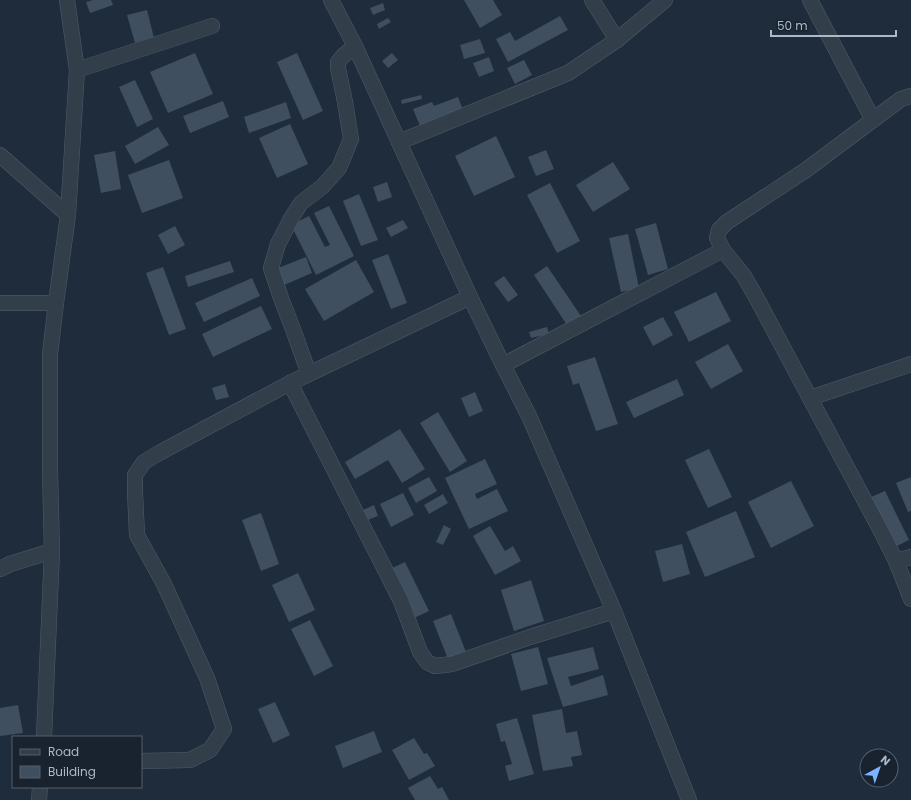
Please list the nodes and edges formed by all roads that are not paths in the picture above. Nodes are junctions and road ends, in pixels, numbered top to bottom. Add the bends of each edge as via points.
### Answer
1 (68, 0) edge
2 (331, 0) edge
3 (592, 0) edge
4 (665, 0) edge
5 (810, 0) edge
6 (212, 26) dead end
7 (617, 40) junction
8 (356, 46) junction
9 (77, 70) junction
10 (911, 96) edge
11 (873, 120) junction
12 (399, 142) junction
13 (0, 155) edge
14 (68, 214) junction
15 (723, 250) junction
16 (470, 297) junction
17 (0, 303) edge
18 (56, 303) junction
19 (911, 364) edge
20 (503, 365) junction
21 (308, 374) junction
22 (290, 383) junction
23 (810, 398) junction
24 (52, 551) junction
25 (911, 557) edge
26 (896, 561) junction
27 (0, 569) edge
28 (911, 599) edge
29 (614, 611) junction
30 (44, 736) edge
31 (142, 761) edge
32 (40, 788) edge
33 (39, 800) edge
34 (688, 800) edge

1 - 9 street
2 - 8 street
3 - 7 street
4 - 7 street
5 - 11 street
6 - 9 street
7 - 12 street via 568,73
8 - 12 street
8 - 21 street via 338,62 351,138 339,168 323,186 301,203 292,217 278,244 271,268
9 - 14 street
10 - 11 street
11 - 15 street via 806,170 727,222 719,230 717,238
12 - 16 street
13 - 14 street
14 - 18 street
15 - 20 street
15 - 23 street via 744,276
16 - 20 street
16 - 21 street
17 - 18 street
18 - 24 street via 50,354
19 - 23 street
20 - 29 street via 529,416
21 - 22 street
22 - 29 street via 401,601 420,652 427,662 435,666 452,664
22 - 31 street via 144,462 135,475 137,535 164,584 207,678 224,729 210,750 190,760
23 - 26 street
24 - 27 street
24 - 30 street
25 - 26 street
26 - 28 street
29 - 34 street
32 - 33 street

